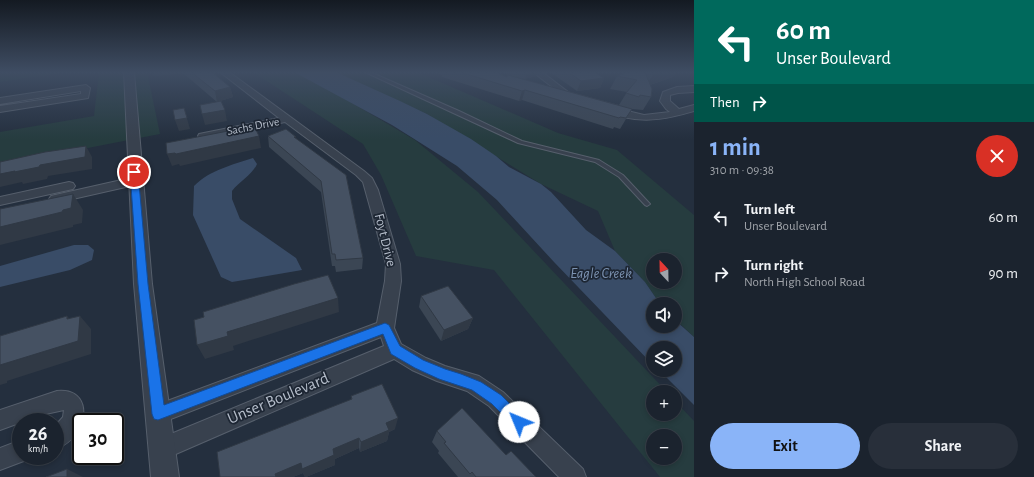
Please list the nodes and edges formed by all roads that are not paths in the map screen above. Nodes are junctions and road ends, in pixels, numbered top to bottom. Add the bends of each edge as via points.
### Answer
1 (45, 94) edge
2 (85, 94) edge
3 (131, 94) edge
4 (254, 94) edge
5 (417, 94) edge
6 (666, 94) edge
7 (0, 101) edge
8 (603, 107) edge
9 (694, 108) edge
10 (0, 109) edge
11 (678, 113) junction
12 (287, 119) junction
13 (194, 138) edge
14 (134, 177) junction
15 (36, 198) junction
16 (0, 201) edge
17 (646, 204) dead end
18 (0, 211) edge
19 (385, 328) junction
20 (395, 350) junction
21 (22, 413) edge
22 (158, 414) junction
23 (12, 416) edge
24 (0, 420) edge
25 (64, 430) edge
26 (162, 449) junction
27 (12, 454) edge
28 (0, 459) edge
29 (165, 477) edge
30 (574, 477) edge

1 - 7 street
2 - 10 street
3 - 14 street
4 - 12 street, Foyt Drive
5 - 17 lane via 520,142 597,161 620,176
6 - 11 street via 666,103
8 - 11 street via 642,118 657,118
9 - 11 street
12 - 13 street, Sachs Drive
12 - 19 street, Foyt Drive via 360,174 370,186 393,264 393,281
14 - 15 street
14 - 22 street
15 - 16 street
15 - 18 street
19 - 20 street
19 - 22 street, Unser Boulevard
20 - 26 street, Unser Boulevard
20 - 30 street via 419,364 472,383 487,392
21 - 25 street via 63,400 71,402 74,410 72,421
22 - 26 street
23 - 24 street
26 - 29 street
27 - 28 street

